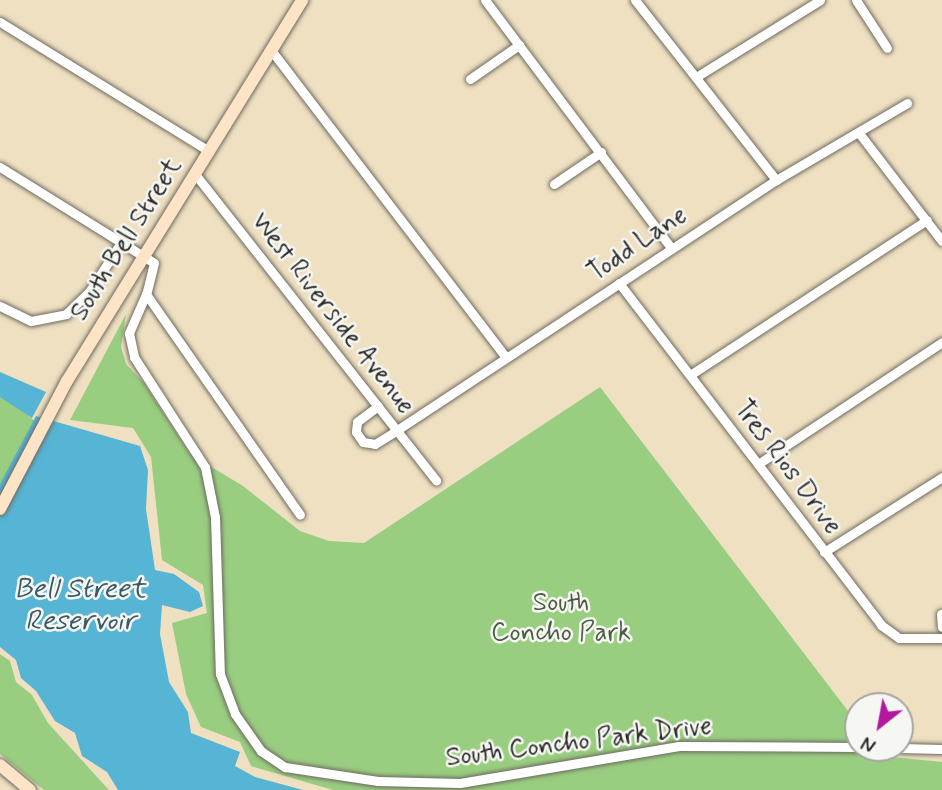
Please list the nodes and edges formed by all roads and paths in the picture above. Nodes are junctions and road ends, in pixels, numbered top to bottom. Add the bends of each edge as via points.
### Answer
1 (302, 0) edge
2 (485, 0) edge
3 (635, 0) edge
4 (820, 0) edge
5 (856, 0) edge
6 (0, 22) edge
7 (519, 45) junction
8 (887, 48) dead end
9 (271, 50) junction
10 (696, 77) junction
11 (470, 79) dead end
12 (907, 103) dead end
13 (859, 133) junction
14 (209, 151) junction
15 (601, 152) junction
16 (0, 167) edge
17 (195, 174) junction
18 (776, 180) junction
19 (554, 184) dead end
20 (927, 220) junction
21 (122, 241) junction
22 (942, 241) edge
23 (671, 248) junction
24 (145, 254) junction
25 (619, 283) junction
26 (146, 294) junction
27 (0, 306) edge
28 (942, 342) edge
29 (506, 357) junction
30 (690, 375) junction
31 (377, 406) junction
32 (397, 430) junction
33 (758, 464) junction
34 (942, 477) edge
35 (436, 480) dead end
36 (0, 509) edge
37 (300, 515) dead end
38 (824, 552) junction
39 (941, 614) edge
40 (942, 627) edge
41 (942, 638) edge
42 (844, 747) edge
43 (914, 748) edge
44 (942, 749) edge
45 (0, 765) edge
46 (30, 790) edge

1 - 9 main road, South Bell Street
2 - 7 street
3 - 10 street
4 - 10 street
5 - 8 street
6 - 14 street
7 - 11 street
7 - 15 street
9 - 14 main road, South Bell Street
9 - 29 street
10 - 18 street
12 - 13 street, Todd Lane
13 - 18 street, Todd Lane
13 - 20 street
14 - 17 main road, South Bell Street
15 - 19 street
15 - 23 street
16 - 21 street
17 - 24 main road, South Bell Street
17 - 31 street, West Riverside Avenue
18 - 23 street, Todd Lane
20 - 22 street
20 - 30 street
21 - 24 street
21 - 27 street via 89,292 66,314 31,321
23 - 25 street, Todd Lane
24 - 26 street, South Concho Park Drive via 154,263
24 - 36 main road, South Bell Street via 67,381
25 - 29 street, Todd Lane
25 - 30 street, Tres Rios Drive
26 - 37 street
26 - 42 street, South Concho Park Drive via 129,333 134,357 205,467 215,517 220,674 235,714 261,751 285,767 379,781 460,783 679,746
28 - 33 street
29 - 32 street, Todd Lane
30 - 33 street, Tres Rios Drive
31 - 32 street, West Riverside Avenue
31 - 32 street, Todd Lane via 358,422 356,432 363,442 375,443
32 - 35 street, West Riverside Avenue
33 - 38 street, Tres Rios Drive
34 - 38 street
38 - 41 street, Tres Rios Drive via 892,636
39 - 40 street
43 - 44 street
45 - 46 main road

